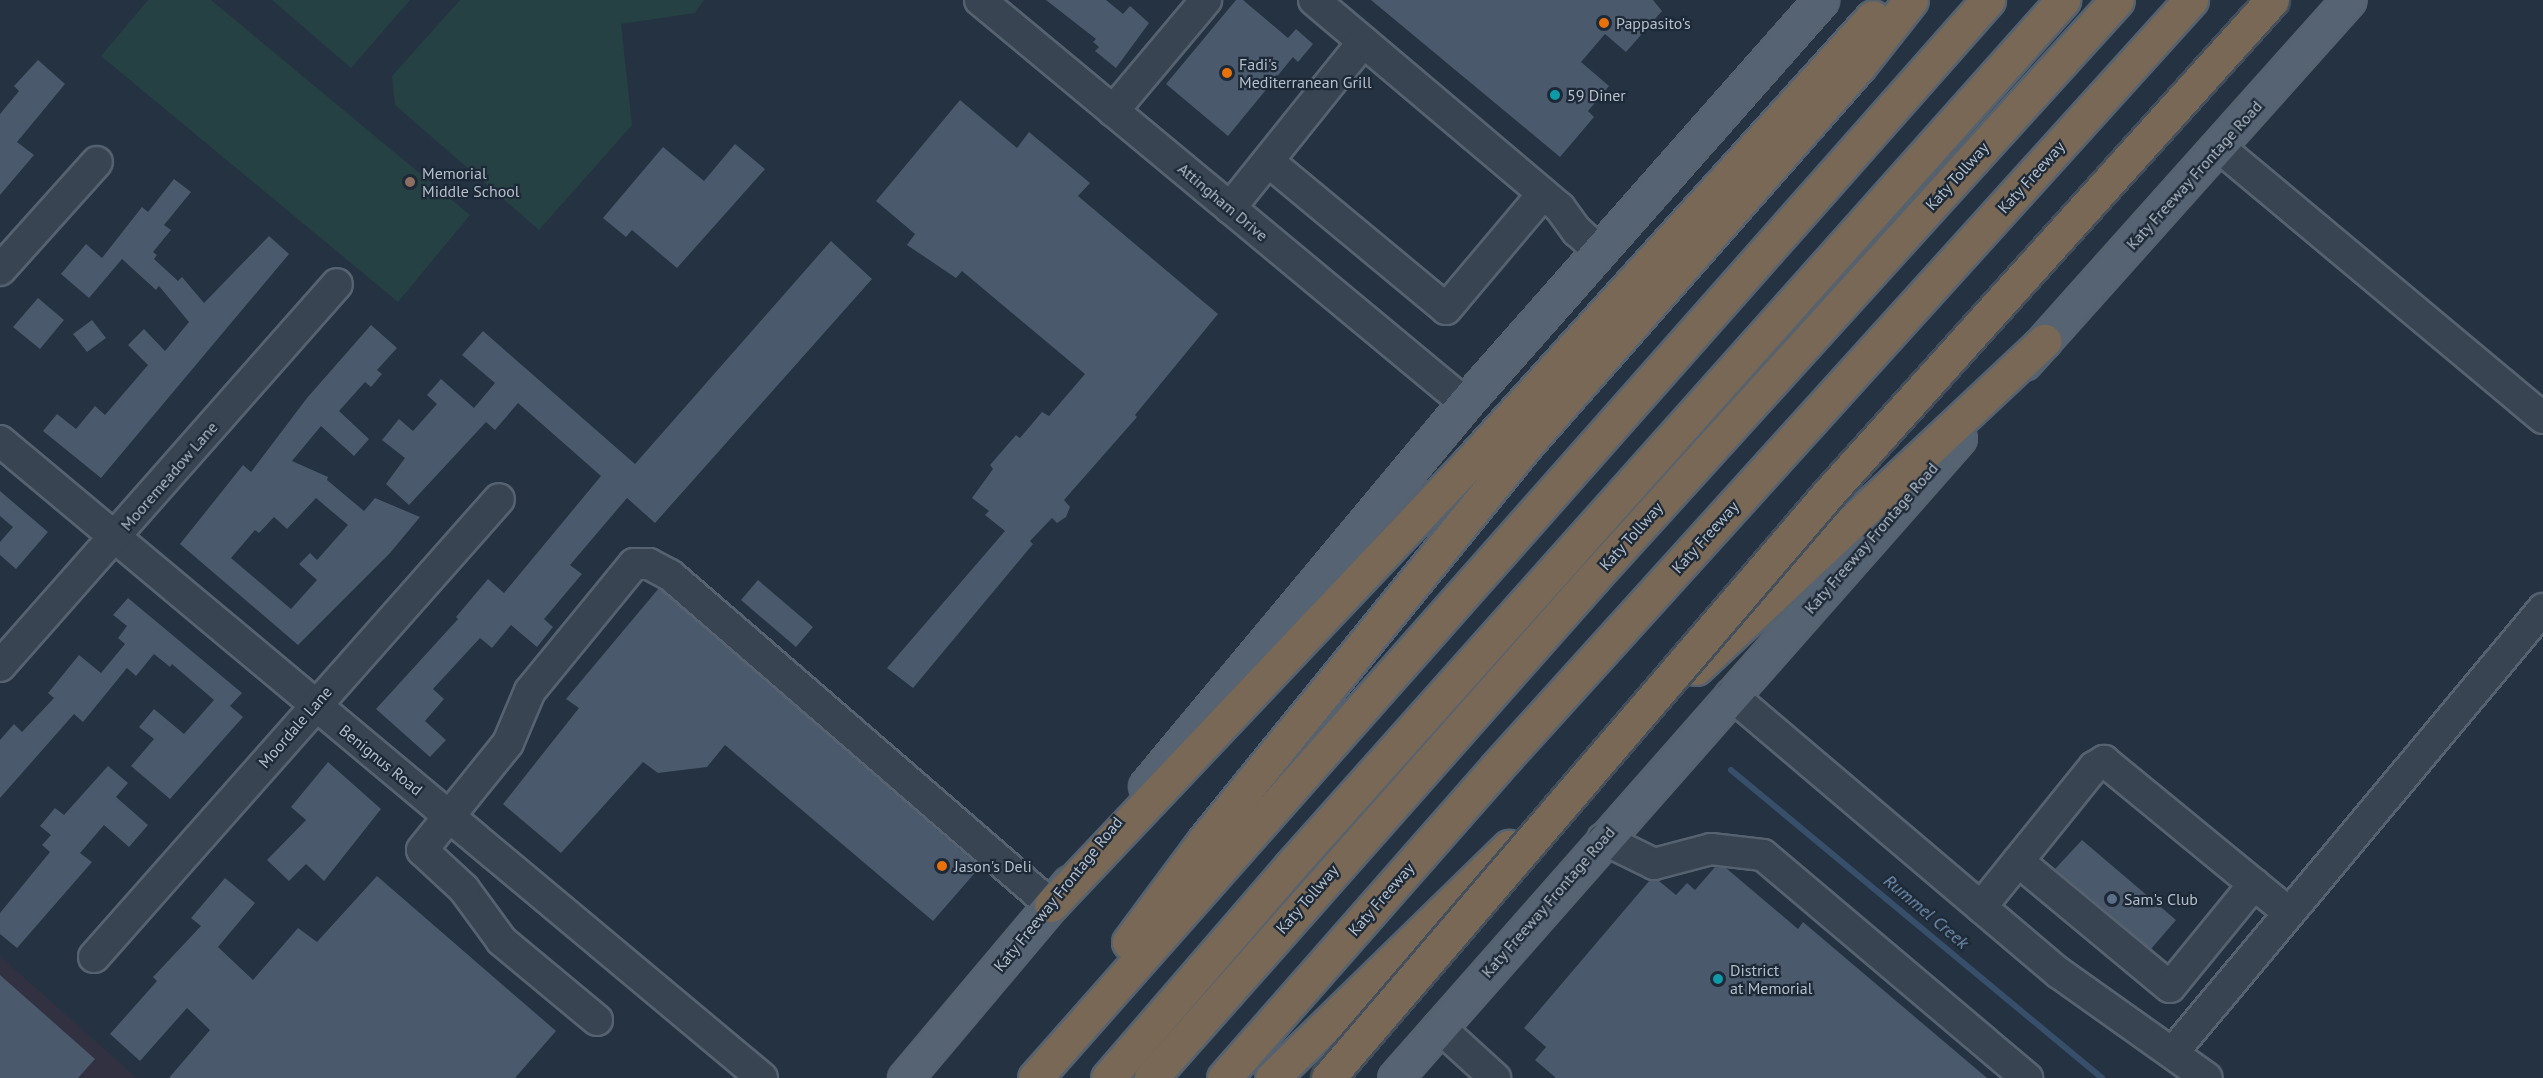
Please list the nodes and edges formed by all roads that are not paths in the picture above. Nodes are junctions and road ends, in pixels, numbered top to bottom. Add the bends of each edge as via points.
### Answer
1 (980, 0) edge
2 (1206, 0) edge
3 (1314, 0) edge
4 (1821, 0) edge
5 (1903, 0) edge
6 (1988, 0) edge
7 (2063, 0) edge
8 (2116, 0) edge
9 (2191, 0) edge
10 (2272, 0) edge
11 (2349, 0) edge
12 (1363, 42) junction
13 (1113, 111) junction
14 (2220, 148) junction
15 (1268, 161) junction
16 (97, 162) dead end
17 (1543, 194) junction
18 (1230, 208) junction
19 (1599, 251) junction
20 (0, 270) edge
21 (337, 285) dead end
22 (2044, 341) junction
23 (1465, 404) junction
24 (2543, 418) edge
25 (0, 441) edge
26 (498, 499) dead end
27 (114, 538) junction
28 (2543, 609) edge
29 (0, 666) edge
30 (1731, 695) junction
31 (314, 705) junction
32 (450, 816) junction
33 (1603, 839) junction
34 (2018, 861) junction
35 (2254, 884) junction
36 (1052, 905) junction
37 (1981, 907) junction
38 (2289, 913) junction
39 (94, 957) dead end
40 (597, 1020) dead end
41 (1439, 1027) junction
42 (2174, 1051) junction
43 (762, 1078) edge
44 (905, 1078) edge
45 (1027, 1078) edge
46 (1035, 1078) edge
47 (1108, 1078) edge
48 (1151, 1078) edge
49 (1224, 1078) edge
50 (1272, 1078) edge
51 (1328, 1078) edge
52 (1395, 1078) edge
53 (1495, 1078) edge
54 (2027, 1078) edge
55 (2207, 1078) edge

1 - 13 street, Attingham Drive
2 - 13 street
3 - 12 street
4 - 19 main road, Katy Freeway Frontage Road
5 - 36 highway
5 - 45 highway via 1844,83 1525,446 1204,841
6 - 46 highway
7 - 47 highway, Katy Tollway via 1290,867
8 - 48 highway, Katy Tollway via 1553,623
9 - 49 highway, Katy Freeway via 1512,751
10 - 51 highway, bridge via 1828,494
11 - 14 main road, Katy Freeway Frontage Road
12 - 15 street
12 - 17 street
13 - 18 street, Attingham Drive
14 - 22 main road, Katy Freeway Frontage Road
14 - 24 street
15 - 17 street via 1446,309
15 - 18 street
16 - 20 street
17 - 19 street
18 - 23 street, Attingham Drive
19 - 23 main road, Katy Freeway Frontage Road
21 - 27 street, Mooremeadow Lane
22 - 30 main road, Katy Freeway Frontage Road
22 - 50 highway via 1776,590
23 - 36 main road, Katy Freeway Frontage Road via 1180,743
25 - 27 street, Benignus Road
26 - 31 street, Moordale Lane
27 - 29 street, Mooremeadow Lane
27 - 31 street, Benignus Road
28 - 38 street
30 - 33 main road, Katy Freeway Frontage Road
30 - 37 street
31 - 32 street, Benignus Road
31 - 39 street, Moordale Lane
32 - 36 street via 508,743 530,691 634,564 649,564 670,575
32 - 40 street via 422,850 464,889 502,941
32 - 43 street, Benignus Road
33 - 41 main road, Katy Freeway Frontage Road
33 - 54 street via 1654,864 1711,849 1763,855
34 - 35 street via 2094,767 2104,761
34 - 35 street via 2170,987
34 - 37 street
35 - 38 street
36 - 44 main road, Katy Freeway Frontage Road
37 - 42 street via 2059,973
38 - 42 street
41 - 52 main road, Katy Freeway Frontage Road
41 - 53 street
42 - 55 street

